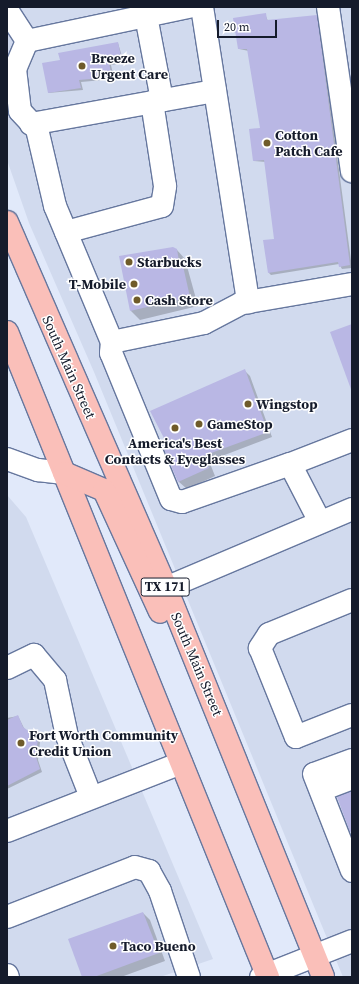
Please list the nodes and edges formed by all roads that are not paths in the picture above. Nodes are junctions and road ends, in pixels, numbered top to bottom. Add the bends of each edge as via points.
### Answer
1 (189, 7) edge
2 (202, 7) edge
3 (328, 7) edge
4 (14, 11) edge
5 (146, 16) junction
6 (27, 41) junction
7 (215, 91) junction
8 (157, 101) junction
9 (19, 117) edge
10 (352, 171) edge
11 (7, 222) edge
12 (66, 232) junction
13 (352, 284) edge
14 (248, 302) junction
15 (7, 332) edge
16 (112, 342) junction
17 (352, 440) edge
18 (7, 459) edge
19 (288, 465) junction
20 (64, 473) junction
21 (352, 509) edge
22 (320, 522) junction
23 (166, 588) junction
24 (352, 600) edge
25 (7, 668) edge
26 (352, 715) edge
27 (229, 740) junction
28 (352, 760) edge
29 (181, 763) junction
30 (352, 778) edge
31 (321, 790) junction
32 (91, 797) junction
33 (7, 831) edge
34 (352, 871) edge
35 (7, 917) edge
36 (352, 941) edge
37 (315, 956) junction
38 (265, 976) edge
39 (190, 977) edge
40 (323, 977) edge

1 - 5 street
2 - 7 street
3 - 10 street
4 - 6 street
5 - 6 street
5 - 8 street
6 - 9 street via 15,69
7 - 8 street
7 - 14 street
8 - 9 street
8 - 12 street via 165,186 162,206
9 - 12 street via 37,129 55,206
11 - 23 main road, South Main Street / TX 171
12 - 16 street
13 - 14 street
14 - 16 street via 204,323
15 - 20 main road
16 - 19 street via 111,353 171,499 182,502
17 - 19 street
18 - 20 street via 38,470
19 - 22 street
20 - 27 main road via 104,490 173,641
20 - 29 main road
21 - 22 street
22 - 23 street
23 - 27 main road, South Main Street / TX 171
24 - 26 street via 269,634 260,648 296,737
25 - 32 street via 34,655 55,680 67,736
27 - 37 main road, South Main Street / TX 171
28 - 31 street via 314,774
29 - 32 street
29 - 38 main road
30 - 31 street
31 - 34 street
32 - 33 street
35 - 39 street via 135,867 149,871 160,891
36 - 37 street
37 - 38 street
37 - 40 main road, South Main Street / TX 171

